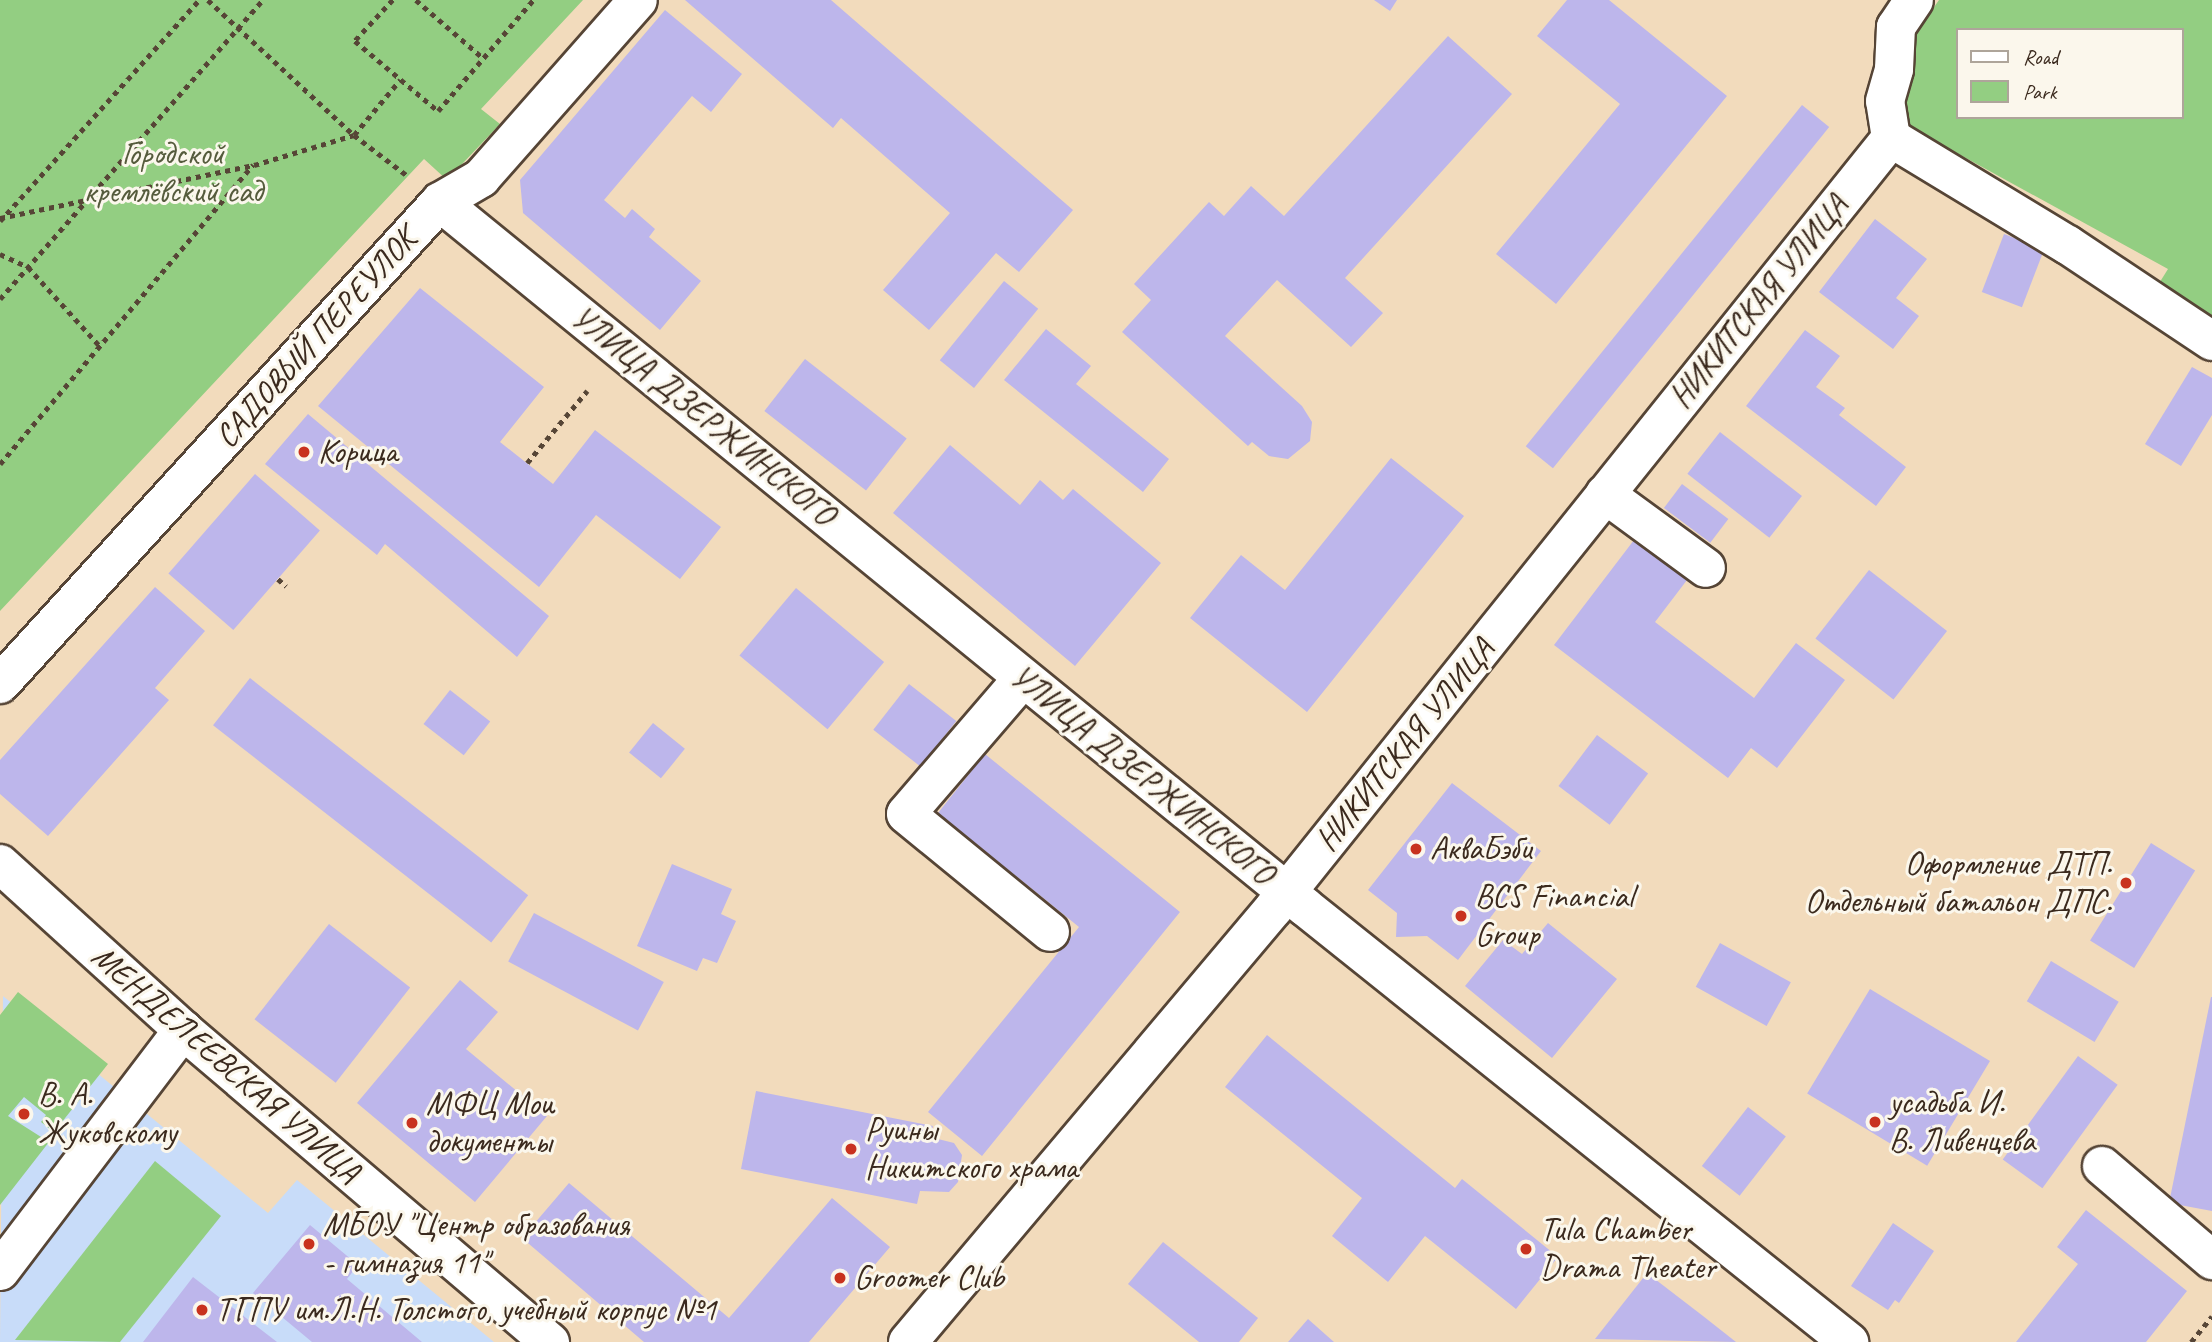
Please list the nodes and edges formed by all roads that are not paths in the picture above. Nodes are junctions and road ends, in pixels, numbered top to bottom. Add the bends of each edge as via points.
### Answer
1 (638, 0) edge
2 (1914, 0) edge
3 (1891, 138) junction
4 (440, 202) junction
5 (2212, 341) edge
6 (1605, 494) junction
7 (1706, 568) dead end
8 (1023, 678) junction
9 (0, 684) edge
10 (0, 864) edge
11 (1287, 892) junction
12 (1050, 932) dead end
13 (183, 1030) junction
14 (2102, 1166) dead end
15 (2212, 1260) edge
16 (0, 1271) edge
17 (550, 1342) edge
18 (908, 1342) edge
19 (1849, 1342) edge

1 - 4 street, САДОВЫЙ ПЕРЕУЛОК via 481,178
2 - 3 street via 1896,27 1894,69 1885,101
3 - 5 street via 2068,245
3 - 6 street, НИКИТСКАЯ УЛИЦА
4 - 8 street, УЛИЦА ДЗЕРЖИНСКОГО
4 - 9 street, САДОВЫЙ ПЕРЕУЛОК
6 - 7 street
6 - 11 street, НИКИТСКАЯ УЛИЦА
8 - 11 street, УЛИЦА ДЗЕРЖИНСКОГО
8 - 12 street via 906,814
10 - 13 street, МЕНДЕЛЕЕВСКАЯ УЛИЦА
11 - 18 street, НИКИТСКАЯ УЛИЦА
11 - 19 street, УЛИЦА ДЗЕРЖИНСКОГО
13 - 16 street
13 - 17 street, МЕНДЕЛЕЕВСКАЯ УЛИЦА
14 - 15 street

